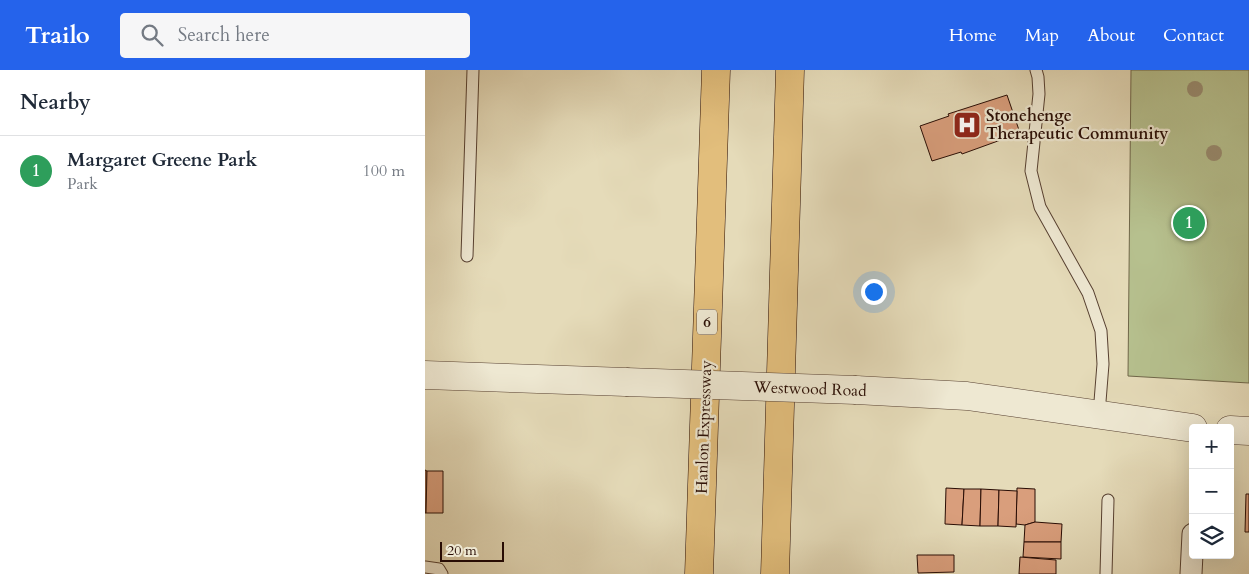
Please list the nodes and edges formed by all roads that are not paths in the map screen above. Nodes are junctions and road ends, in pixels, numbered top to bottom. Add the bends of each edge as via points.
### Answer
1 (473, 70) edge
2 (716, 70) edge
3 (790, 70) edge
4 (1036, 70) edge
5 (467, 256) dead end
6 (425, 375) edge
7 (1099, 414) junction
8 (1189, 427) edge
9 (1234, 430) edge
10 (1249, 431) edge
11 (1108, 500) dead end
12 (1192, 559) edge
13 (425, 567) edge
14 (442, 574) edge
15 (699, 574) edge
16 (775, 574) edge
17 (1106, 574) edge
18 (1191, 574) edge

1 - 5 lane
2 - 15 highway, Hanlon Expressway / 6
3 - 16 highway
4 - 7 lane via 1039,94 1031,171 1040,207 1088,293 1101,331 1103,364
6 - 7 street, Westwood Road, bridge via 967,396
7 - 8 street, Westwood Road
9 - 10 street
11 - 17 lane
12 - 18 street
13 - 14 lane via 439,569

